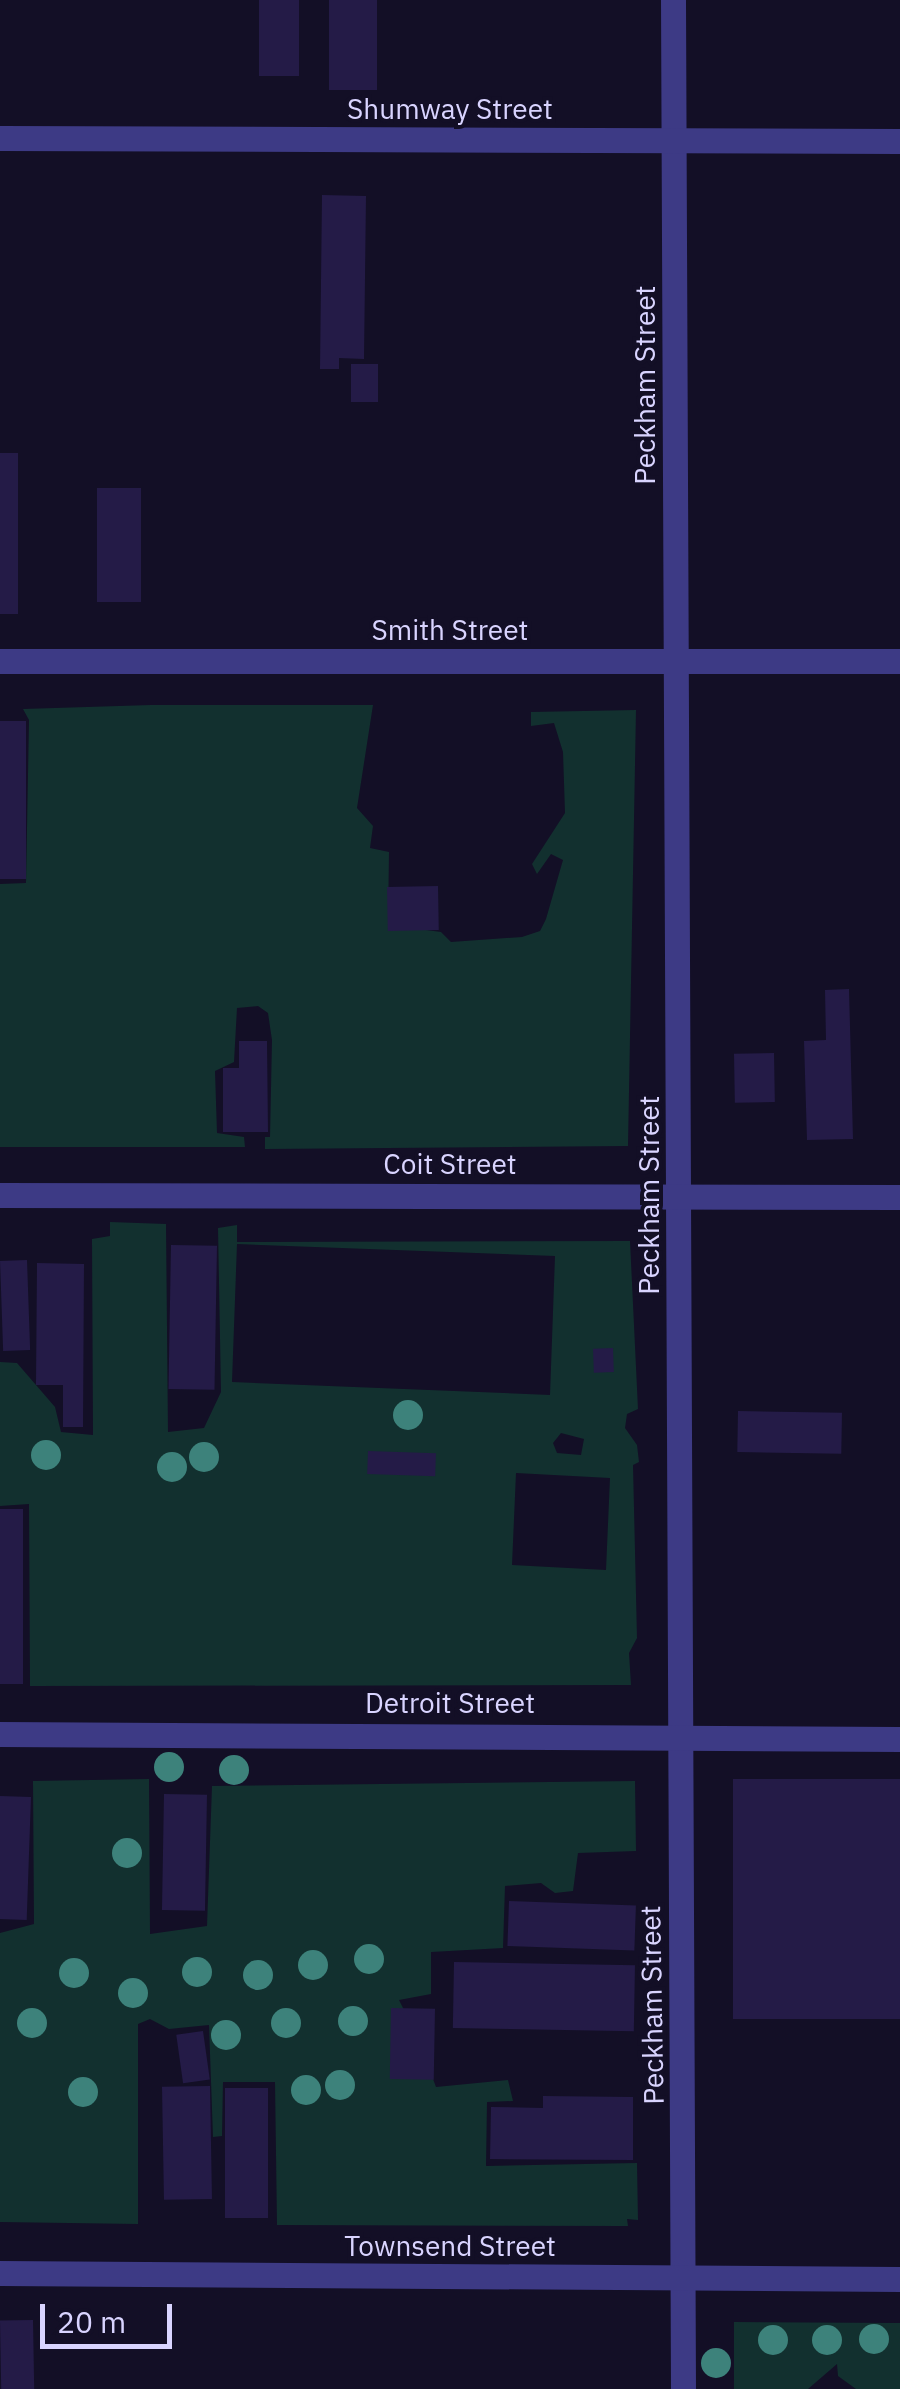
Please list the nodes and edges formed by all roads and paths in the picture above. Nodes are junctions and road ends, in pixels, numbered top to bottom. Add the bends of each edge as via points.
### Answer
1 (673, 0) edge
2 (0, 138) edge
3 (674, 140) junction
4 (900, 141) edge
5 (676, 660) junction
6 (0, 661) edge
7 (900, 662) edge
8 (679, 1194) junction
9 (0, 1195) edge
10 (900, 1197) edge
11 (0, 1734) edge
12 (681, 1736) junction
13 (900, 1740) edge
14 (0, 2273) edge
15 (684, 2278) junction
16 (900, 2279) edge
17 (683, 2389) edge

1 - 3 street, Peckham Street
2 - 3 street, Shumway Street
3 - 4 street, Shumway Street
3 - 5 street, Peckham Street
5 - 6 street, Smith Street
5 - 7 street, Smith Street
5 - 8 street, Peckham Street
8 - 9 street, Coit Street
8 - 10 street, Coit Street
8 - 12 street, Peckham Street
11 - 12 street, Detroit Street
12 - 13 street, Detroit Street
12 - 15 street, Peckham Street
14 - 15 street, Townsend Street
15 - 16 street, Townsend Street
15 - 17 street, Peckham Street

